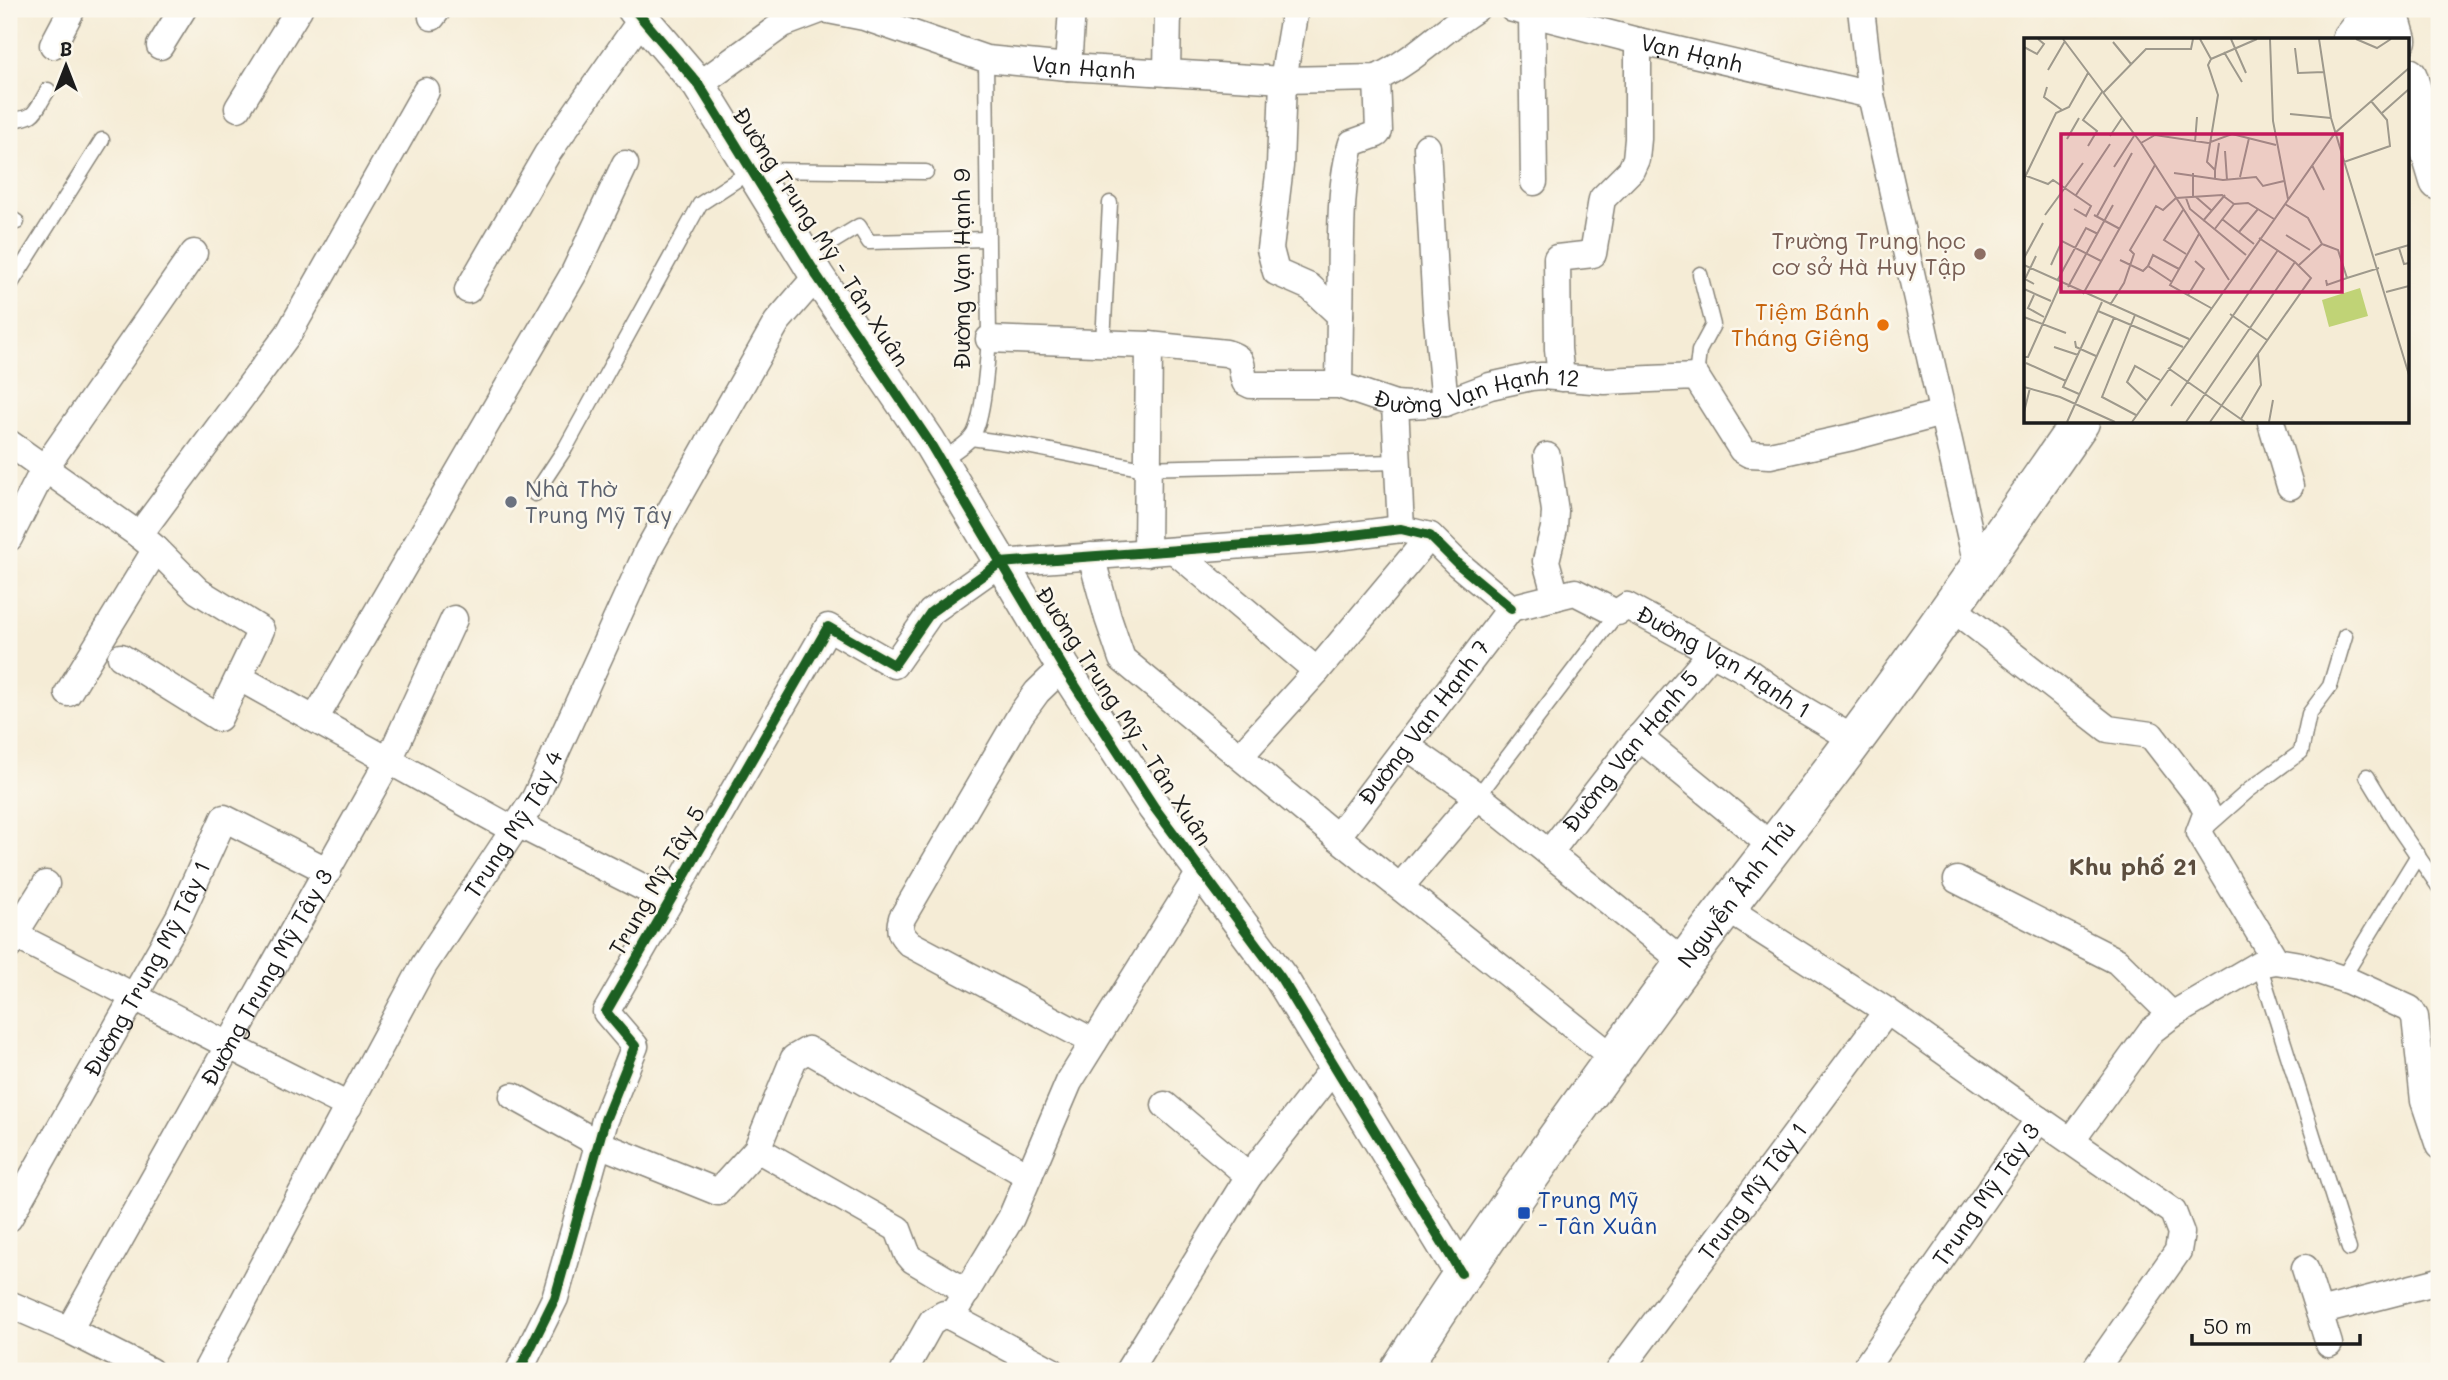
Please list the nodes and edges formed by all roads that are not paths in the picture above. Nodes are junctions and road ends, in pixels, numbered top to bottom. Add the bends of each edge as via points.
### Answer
1 (72, 9) edge
2 (183, 9) edge
3 (299, 9) edge
4 (1072, 9) edge
5 (1168, 9) edge
6 (1294, 9) edge
7 (1476, 9) edge
8 (1861, 9) edge
9 (2375, 9) edge
10 (2388, 9) edge
11 (1523, 11) edge
12 (637, 14) edge
13 (2353, 38) edge
14 (2396, 38) edge
15 (1638, 41) junction
16 (53, 45) dead end
17 (160, 46) dead end
18 (986, 59) junction
19 (1068, 67) junction
20 (1167, 72) junction
21 (1377, 78) junction
22 (1283, 80) junction
23 (699, 85) junction
24 (48, 90) dead end
25 (2410, 90) edge
26 (426, 91) dead end
27 (1871, 95) junction
28 (238, 108) dead end
29 (9, 119) edge
30 (2417, 135) edge
31 (102, 139) dead end
32 (1427, 147) dead end
33 (625, 164) dead end
34 (752, 170) junction
35 (926, 172) dead end
36 (2439, 180) edge
37 (1534, 182) dead end
38 (1110, 203) dead end
39 (986, 239) junction
40 (194, 253) dead end
41 (811, 267) junction
42 (1700, 274) dead end
43 (9, 287) edge
44 (468, 290) dead end
45 (1340, 315) junction
46 (989, 339) junction
47 (1103, 344) junction
48 (1149, 345) junction
49 (1561, 377) junction
50 (1696, 377) junction
51 (1339, 385) junction
52 (1445, 403) junction
53 (1395, 404) junction
54 (1942, 413) junction
55 (2079, 424) edge
56 (2272, 424) edge
57 (971, 438) junction
58 (9, 443) edge
59 (1548, 456) dead end
60 (940, 461) junction
61 (1398, 462) junction
62 (1146, 468) junction
63 (44, 469) junction
64 (2290, 486) dead end
65 (535, 494) dead end
66 (1401, 528) junction
67 (1430, 536) junction
68 (9, 538) edge
69 (147, 542) junction
70 (1175, 551) junction
71 (1147, 553) junction
72 (1091, 556) junction
73 (1000, 563) junction
74 (1978, 570) junction
75 (1556, 597) junction
76 (1951, 607) junction
77 (1511, 608) junction
78 (1618, 612) junction
79 (454, 619) dead end
80 (2345, 636) dead end
81 (1712, 652) junction
82 (121, 657) dead end
83 (1063, 667) junction
84 (1317, 671) junction
85 (240, 678) junction
86 (68, 693) dead end
87 (315, 719) junction
88 (1639, 737) junction
89 (1855, 740) junction
90 (1406, 746) junction
91 (1240, 756) junction
92 (389, 760) junction
93 (2367, 776) dead end
94 (1478, 796) junction
95 (516, 827) junction
96 (2199, 833) junction
97 (1338, 836) junction
98 (1773, 847) junction
99 (1549, 853) junction
100 (2418, 855) junction
101 (328, 871) junction
102 (1201, 871) junction
103 (1956, 880) dead end
104 (46, 884) dead end
105 (1400, 887) junction
106 (2439, 887) edge
107 (670, 901) junction
108 (1726, 908) junction
109 (11, 941) edge
110 (2267, 962) junction
111 (1685, 963) junction
112 (2342, 979) junction
113 (135, 995) junction
114 (1887, 1011) junction
115 (2172, 1015) junction
116 (2427, 1018) edge
117 (1094, 1042) junction
118 (229, 1048) junction
119 (1615, 1059) junction
120 (1336, 1065) junction
121 (513, 1096) dead end
122 (1165, 1105) dead end
123 (349, 1106) junction
124 (2039, 1119) junction
125 (2072, 1140) junction
126 (599, 1144) junction
127 (2439, 1146) edge
128 (757, 1149) junction
129 (1029, 1176) junction
130 (1248, 1176) junction
131 (9, 1218) edge
132 (2349, 1249) dead end
133 (2305, 1268) dead end
134 (1461, 1273) junction
135 (2439, 1281) edge
136 (967, 1292) junction
137 (9, 1304) edge
138 (2319, 1312) junction
139 (951, 1317) junction
140 (69, 1330) junction
141 (2329, 1344) dead end
142 (150, 1371) edge
143 (206, 1371) edge
144 (519, 1371) edge
145 (904, 1371) edge
146 (1052, 1371) edge
147 (1128, 1371) edge
148 (1399, 1371) edge
149 (1619, 1371) edge
150 (1864, 1371) edge
151 (2094, 1371) edge

1 - 16 street
2 - 17 street
3 - 28 street
4 - 19 street
5 - 20 street
6 - 22 street
7 - 21 street
8 - 27 street
9 - 13 main road
10 - 14 main road
11 - 15 street, Vạn Hạnh
11 - 37 street
12 - 23 street, Đường Trung Mỹ - Tân Xuân
12 - 44 street via 547,154
15 - 27 street, Vạn Hạnh
15 - 49 street via 1636,159 1602,199 1593,254 1557,258
18 - 19 street, Vạn Hạnh
18 - 23 street, Vạn Hạnh via 864,17 823,9 783,24
18 - 39 lane, Đường Vạn Hạnh 9
19 - 20 street, Vạn Hạnh
20 - 22 street, Vạn Hạnh
21 - 22 street, Vạn Hạnh
21 - 45 street via 1379,131 1352,143 1347,158
22 - 45 street via 1280,166 1270,249 1276,272 1310,287
23 - 34 street, Đường Trung Mỹ - Tân Xuân
24 - 29 lane via 32,116
25 - 30 main road
26 - 69 street via 289,333
27 - 54 street
30 - 36 main road
31 - 43 lane
32 - 52 street
33 - 87 street via 574,273
34 - 35 lane
34 - 41 street, Đường Trung Mỹ - Tân Xuân
34 - 65 lane via 700,204 566,447
38 - 47 lane
39 - 41 lane via 869,242 859,226
39 - 46 lane, Đường Vạn Hạnh 9
40 - 63 street
41 - 60 street, Đường Trung Mỹ - Tân Xuân
41 - 95 street, Trung Mỹ Tây 4 via 648,550 535,799
42 - 50 lane via 1713,325 1699,351
45 - 51 street
46 - 47 street, Đường Vạn Hạnh 12
46 - 57 lane, Đường Vạn Hạnh 9 via 978,428
47 - 48 street, Đường Vạn Hạnh 12
48 - 51 street, Đường Vạn Hạnh 12 via 1237,356 1245,382 1251,385
48 - 62 street
49 - 50 street, Đường Vạn Hạnh 12 via 1605,381
49 - 52 street, Đường Vạn Hạnh 12 via 1490,386
50 - 54 street via 1742,450 1758,455
51 - 53 street, Đường Vạn Hạnh 12
52 - 53 street, Đường Vạn Hạnh 12
53 - 61 street
54 - 74 street
55 - 74 main road, Nguyễn Ảnh Thủ
56 - 64 street
57 - 60 lane
57 - 62 lane
58 - 63 street
59 - 75 street via 1555,511 1546,561
60 - 73 street, Đường Trung Mỹ - Tân Xuân
61 - 62 lane
61 - 66 street
62 - 71 street
63 - 68 street
63 - 69 street
66 - 67 street
66 - 70 street
67 - 77 street
67 - 84 street
69 - 85 street via 198,591 261,630
69 - 86 street
70 - 71 street
70 - 84 street
71 - 72 street
72 - 73 street
72 - 91 street via 1122,659
73 - 83 street, Đường Trung Mỹ - Tân Xuân
73 - 107 street, Trung Mỹ Tây 5 via 931,612 894,665 828,627
74 - 76 main road, Nguyễn Ảnh Thủ
75 - 77 street, Đường Vạn Hạnh 1
75 - 78 street, Đường Vạn Hạnh 1 via 1575,592
76 - 89 main road, Nguyễn Ảnh Thủ
76 - 96 street via 2108,729 2151,735 2207,812
77 - 90 street, Đường Vạn Hạnh 7
78 - 81 street, Đường Vạn Hạnh 1 via 1626,606
78 - 94 lane
79 - 92 street, Đường Trung Mỹ Tây 3
80 - 96 lane via 2330,686 2309,714 2301,752
81 - 88 street, Đường Vạn Hạnh 5
81 - 89 street, Đường Vạn Hạnh 1
82 - 85 street via 219,719
83 - 102 street, Đường Trung Mỹ - Tân Xuân
83 - 117 street via 1021,714 900,927 910,944
84 - 91 street
85 - 87 street
87 - 92 street
88 - 98 street
88 - 99 street, Đường Vạn Hạnh 5
89 - 98 main road, Nguyễn Ảnh Thủ
90 - 94 street
90 - 97 street, Đường Vạn Hạnh 7
91 - 97 street
92 - 95 street
92 - 101 street, Đường Trung Mỹ Tây 3
93 - 100 lane
94 - 99 street
94 - 105 street
95 - 107 street
95 - 123 street, Trung Mỹ Tây 4 via 425,965
96 - 110 street
97 - 105 street
98 - 108 main road, Nguyễn Ảnh Thủ
99 - 111 street
100 - 106 lane
100 - 112 lane
101 - 113 street, Đường Trung Mỹ Tây 1 via 224,818 179,917
101 - 118 street, Đường Trung Mỹ Tây 3
102 - 117 street
102 - 120 street, Đường Trung Mỹ - Tân Xuân via 1282,978
103 - 115 street via 2117,961
104 - 109 street
105 - 119 street
107 - 126 street, Trung Mỹ Tây 5 via 606,1012 635,1046
108 - 111 main road, Nguyễn Ảnh Thủ
108 - 114 street
109 - 113 street
110 - 112 street via 2300,965
110 - 115 street
110 - 132 lane
111 - 119 main road, Nguyễn Ảnh Thủ
112 - 116 street
113 - 118 street
113 - 131 street, Đường Trung Mỹ Tây 1
114 - 124 street
114 - 149 street, Trung Mỹ Tây 1
115 - 125 street via 2151,1031
116 - 127 street via 2424,1101
117 - 129 street via 1069,1082
118 - 123 street
118 - 140 street, Đường Trung Mỹ Tây 3
119 - 134 main road, Nguyễn Ảnh Thủ
120 - 130 street
120 - 134 street, Đường Trung Mỹ - Tân Xuân
121 - 126 street
122 - 130 street
123 - 143 street, Trung Mỹ Tây 4
124 - 125 street, Trung Mỹ Tây 3
124 - 150 street, Trung Mỹ Tây 3
125 - 151 street, Trung Mỹ Tây 3 via 2173,1212 2181,1233 2178,1251
126 - 128 street via 718,1192
126 - 144 street, Trung Mỹ Tây 5 via 555,1298
128 - 129 street via 794,1058 808,1050
128 - 136 street via 898,1229 913,1260
129 - 136 street via 1011,1218
130 - 147 street
133 - 138 street
134 - 148 main road, Nguyễn Ảnh Thủ
135 - 138 street
136 - 139 street
137 - 140 street
138 - 141 street
139 - 145 street via 944,1314 932,1321
139 - 146 street
140 - 142 street

